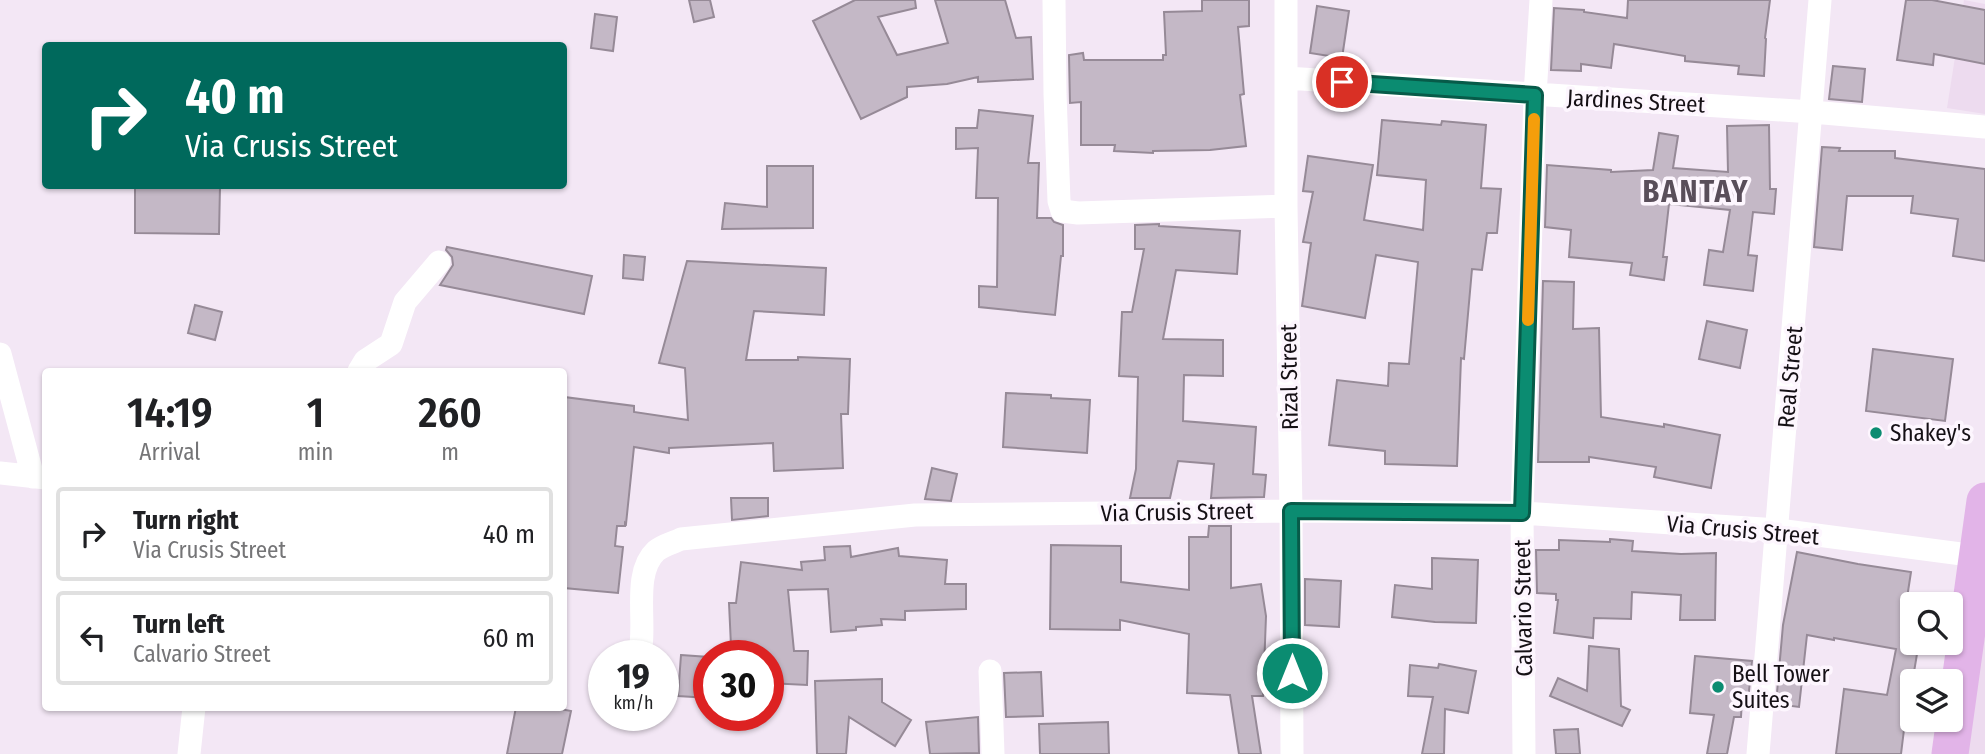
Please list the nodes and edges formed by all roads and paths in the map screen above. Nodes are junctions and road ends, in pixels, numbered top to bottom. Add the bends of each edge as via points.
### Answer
1 (1054, 0) edge
2 (1286, 0) edge
3 (1541, 0) edge
4 (1820, 0) edge
5 (1286, 78) junction
6 (1535, 95) junction
7 (1812, 112) junction
8 (1985, 127) edge
9 (1286, 206) junction
10 (439, 262) dead end
11 (0, 354) edge
12 (361, 368) edge
13 (0, 473) edge
14 (39, 477) edge
15 (1985, 501) edge
16 (1291, 511) junction
17 (1522, 513) junction
18 (1778, 530) junction
19 (1981, 556) edge
20 (642, 640) edge
21 (990, 671) dead end
22 (194, 711) edge
23 (189, 754) edge
24 (993, 754) edge
25 (1292, 754) edge
26 (1524, 754) edge
27 (1758, 754) edge
28 (1950, 754) edge

1 - 9 street via 1062,211
2 - 5 street, Rizal Street
3 - 6 street, Calvario Street
4 - 7 street, Real Street
5 - 6 street, Jardines Street
5 - 9 street, Rizal Street
6 - 7 street, Jardines Street
6 - 17 street, Calvario Street
7 - 8 street, Jardines Street
7 - 18 street, Real Street
9 - 16 street, Rizal Street
10 - 12 street via 405,302 391,344
11 - 14 street
13 - 14 street
15 - 19 highway
16 - 17 street, Via Crusis Street
16 - 20 street, Via Crusis Street via 915,515 681,539 658,549 648,561
16 - 25 street, Rizal Street
17 - 18 street, Via Crusis Street
17 - 26 street, Calvario Street
18 - 19 street, Via Crusis Street
18 - 27 street, Real Street
19 - 28 highway
21 - 24 street
22 - 23 street

